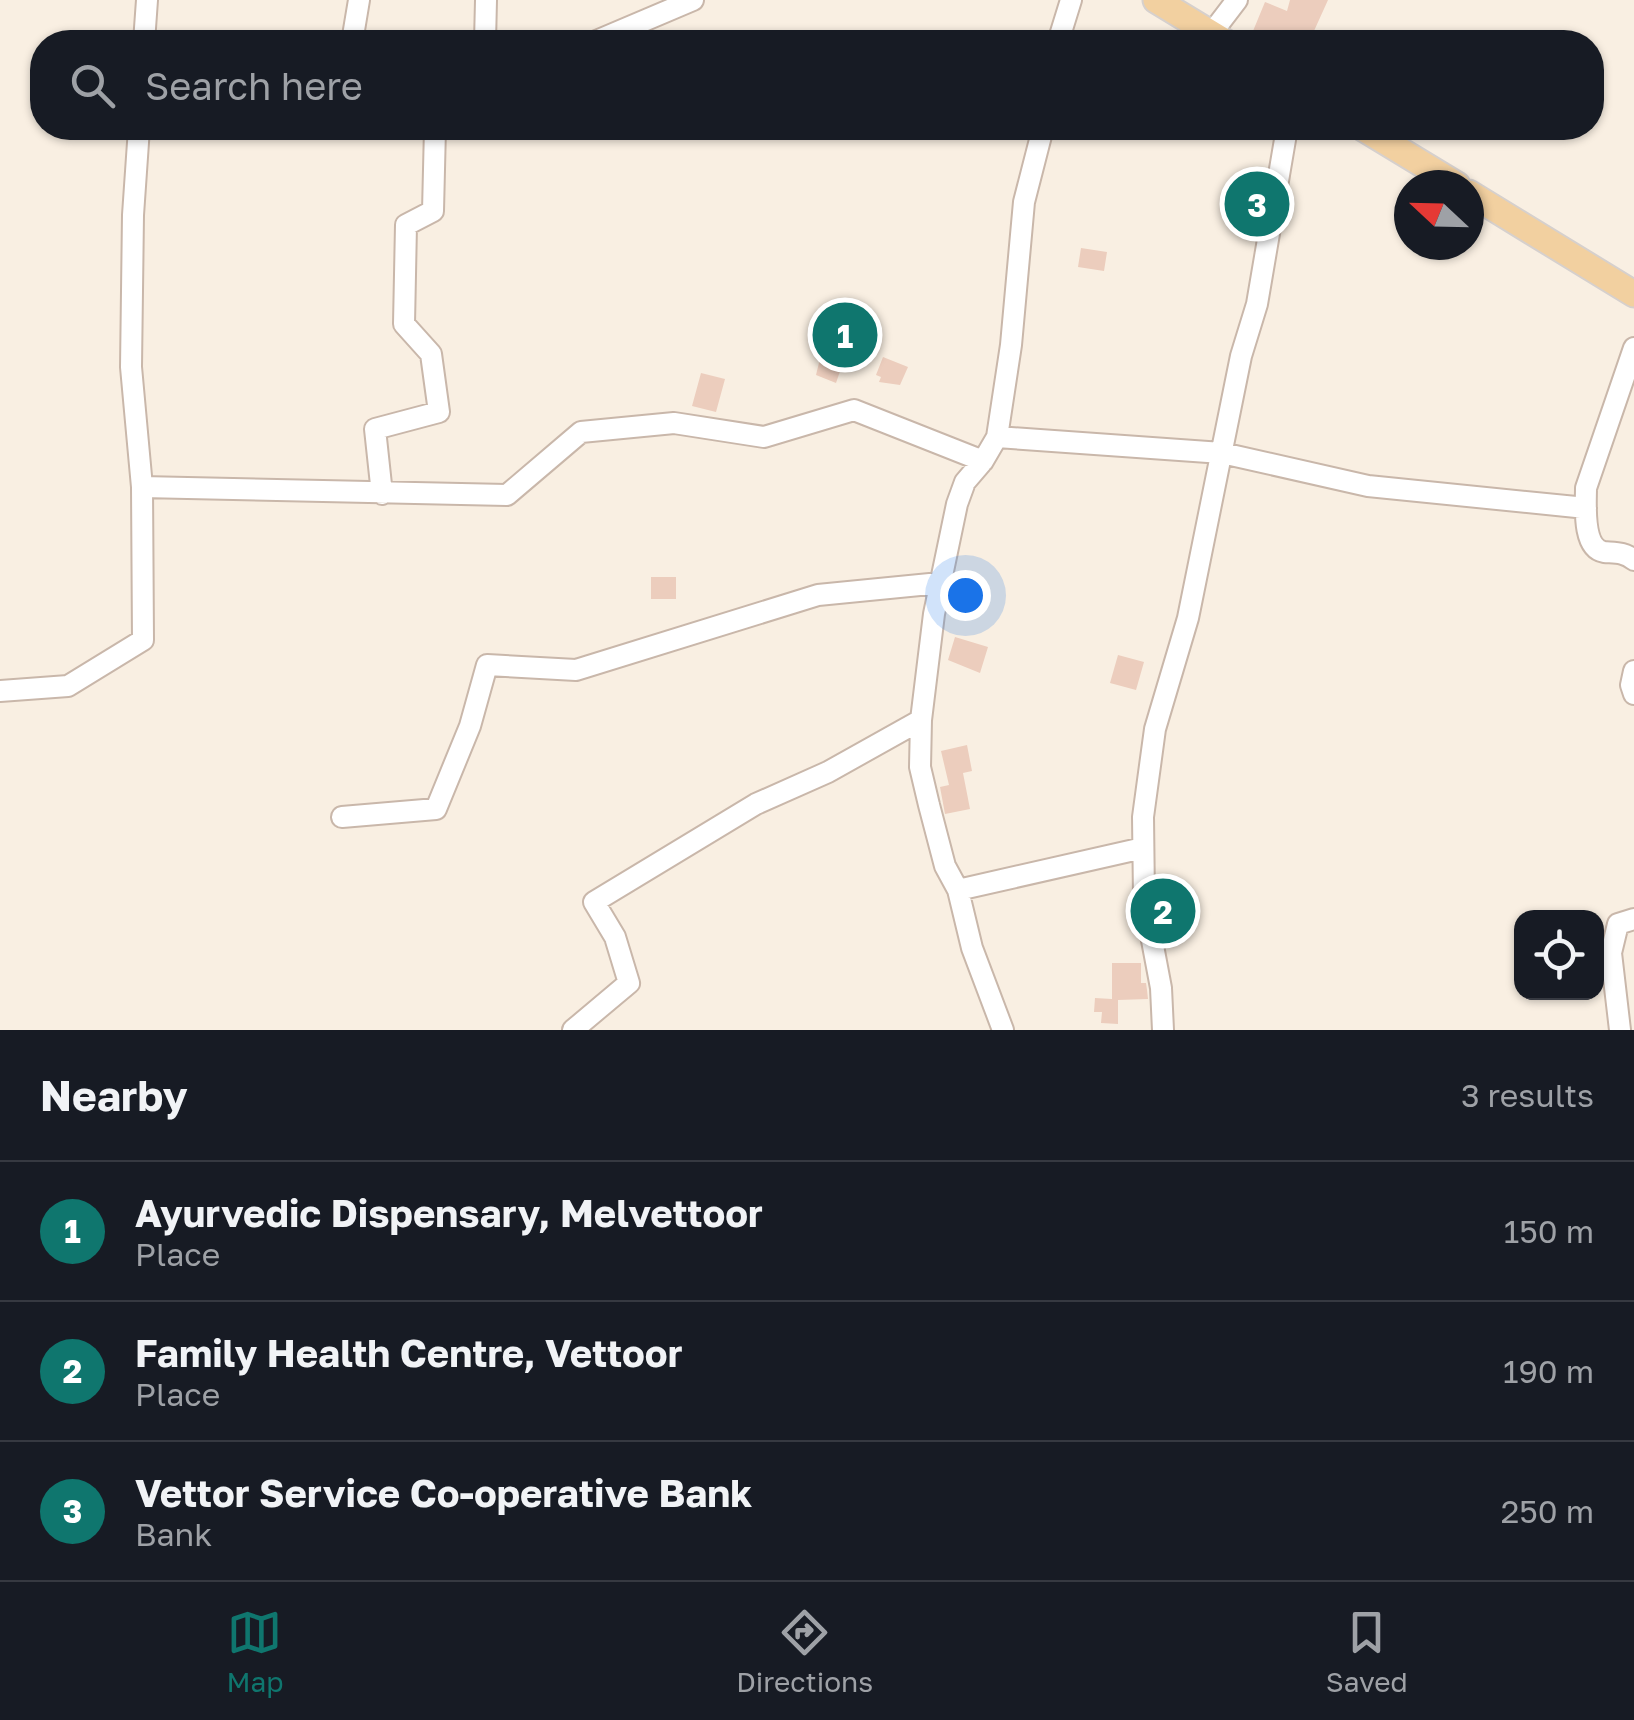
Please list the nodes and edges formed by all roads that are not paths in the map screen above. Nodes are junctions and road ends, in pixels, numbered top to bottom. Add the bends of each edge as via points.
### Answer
1 (147, 0) edge
2 (360, 0) edge
3 (486, 0) edge
4 (693, 0) edge
5 (1071, 0) edge
6 (1156, 0) edge
7 (1237, 0) edge
8 (145, 30) edge
9 (354, 30) edge
10 (485, 30) edge
11 (622, 30) edge
12 (1062, 30) edge
13 (1205, 30) edge
14 (1222, 30) edge
15 (138, 140) edge
16 (435, 140) edge
17 (1040, 140) edge
18 (1285, 140) edge
19 (1383, 140) edge
20 (1432, 170) edge
21 (1484, 201) edge
22 (1634, 294) edge
23 (1634, 348) edge
24 (997, 437) junction
25 (1222, 453) junction
26 (983, 461) junction
27 (142, 487) junction
28 (382, 494) junction
29 (1586, 508) junction
30 (1634, 560) edge
31 (940, 584) junction
32 (1634, 672) edge
33 (0, 691) edge
34 (1634, 694) edge
35 (921, 720) junction
36 (342, 817) dead end
37 (1143, 848) junction
38 (958, 890) junction
39 (1634, 919) edge
40 (572, 1030) edge
41 (1002, 1030) edge
42 (1163, 1030) edge
43 (1620, 1030) edge

1 - 8 street
2 - 9 street
3 - 10 street
4 - 11 street
5 - 12 street
6 - 13 main road
7 - 14 street
15 - 27 street via 131,367
16 - 28 street via 433,211 406,225 404,324 431,354 439,412 374,429
17 - 24 street via 1024,202
18 - 25 street
19 - 20 main road
21 - 22 main road
23 - 29 street via 1586,488
24 - 25 street
24 - 26 street
25 - 29 street via 1368,486
25 - 37 street via 1188,618 1156,729
26 - 28 street via 854,410 764,437 674,424 582,432 507,495
26 - 31 street via 957,504
27 - 28 street
27 - 33 street via 143,640 68,686
29 - 30 street via 1594,549
31 - 35 street
31 - 36 street via 818,595 576,670 487,665 436,810
32 - 34 street
35 - 38 street via 920,767
35 - 40 street via 756,804 594,902 615,937 629,982
37 - 38 street
37 - 42 street
38 - 41 street
39 - 43 street via 1618,924 1612,953

